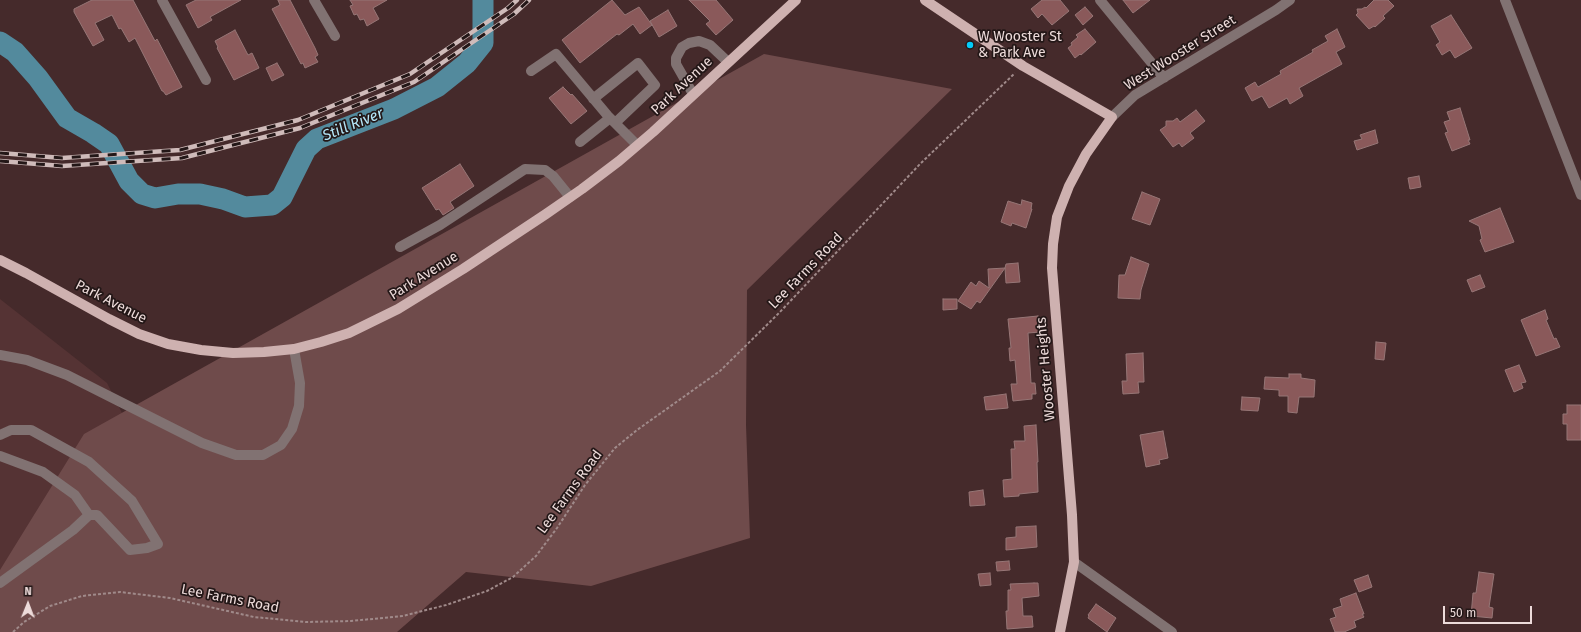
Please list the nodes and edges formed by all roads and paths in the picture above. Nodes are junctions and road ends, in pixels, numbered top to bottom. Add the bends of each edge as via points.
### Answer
1 (162, 0) edge
2 (314, 0) edge
3 (796, 0) edge
4 (925, 0) edge
5 (1100, 0) edge
6 (1290, 0) edge
7 (1505, 0) edge
8 (334, 36) dead end
9 (728, 62) junction
10 (1024, 66) junction
11 (531, 71) dead end
12 (1164, 78) junction
13 (206, 80) dead end
14 (693, 94) junction
15 (593, 99) junction
16 (1112, 117) junction
17 (612, 120) junction
18 (580, 142) dead end
19 (637, 145) junction
20 (1581, 195) edge
21 (570, 197) junction
22 (400, 247) dead end
23 (0, 260) edge
24 (294, 349) junction
25 (0, 355) edge
26 (0, 435) edge
27 (0, 456) edge
28 (89, 515) junction
29 (1074, 562) junction
30 (0, 583) edge
31 (13, 632) edge
32 (1060, 632) edge
33 (1172, 632) edge

1 - 13 street
2 - 8 street
3 - 9 main road, Park Avenue
4 - 10 main road
5 - 12 street
6 - 12 street, West Wooster Street
7 - 20 street
9 - 14 main road, Park Avenue
9 - 14 street via 710,46 699,41 682,47 676,64
10 - 16 main road
10 - 31 path, Lee Farms Road via 920,164 779,313 720,371 615,448 585,485 536,556 513,577 446,605 403,616 351,621 306,622 254,617 170,598 120,592 82,596 50,606
11 - 15 street via 556,54
12 - 16 street, West Wooster Street via 1135,95
14 - 19 main road, Park Avenue
15 - 17 street
15 - 17 street via 638,63 655,85
16 - 29 main road, Wooster Heights via 1086,154 1069,186 1057,217 1053,244 1052,268
17 - 18 street
17 - 19 street
19 - 21 main road, Park Avenue
21 - 22 street via 545,170 525,169 440,225
21 - 24 main road, Park Avenue via 398,309 349,333
23 - 24 main road, Park Avenue via 139,334 168,344 233,353
24 - 25 street via 300,383 299,406 292,429 281,445 263,455 236,455 202,443 66,375 27,360
26 - 28 street via 11,430 31,430 89,462 132,501 158,544 130,550 97,515
27 - 28 street via 43,472 76,495
28 - 30 street via 73,530
29 - 32 main road, Wooster Heights
29 - 33 street

